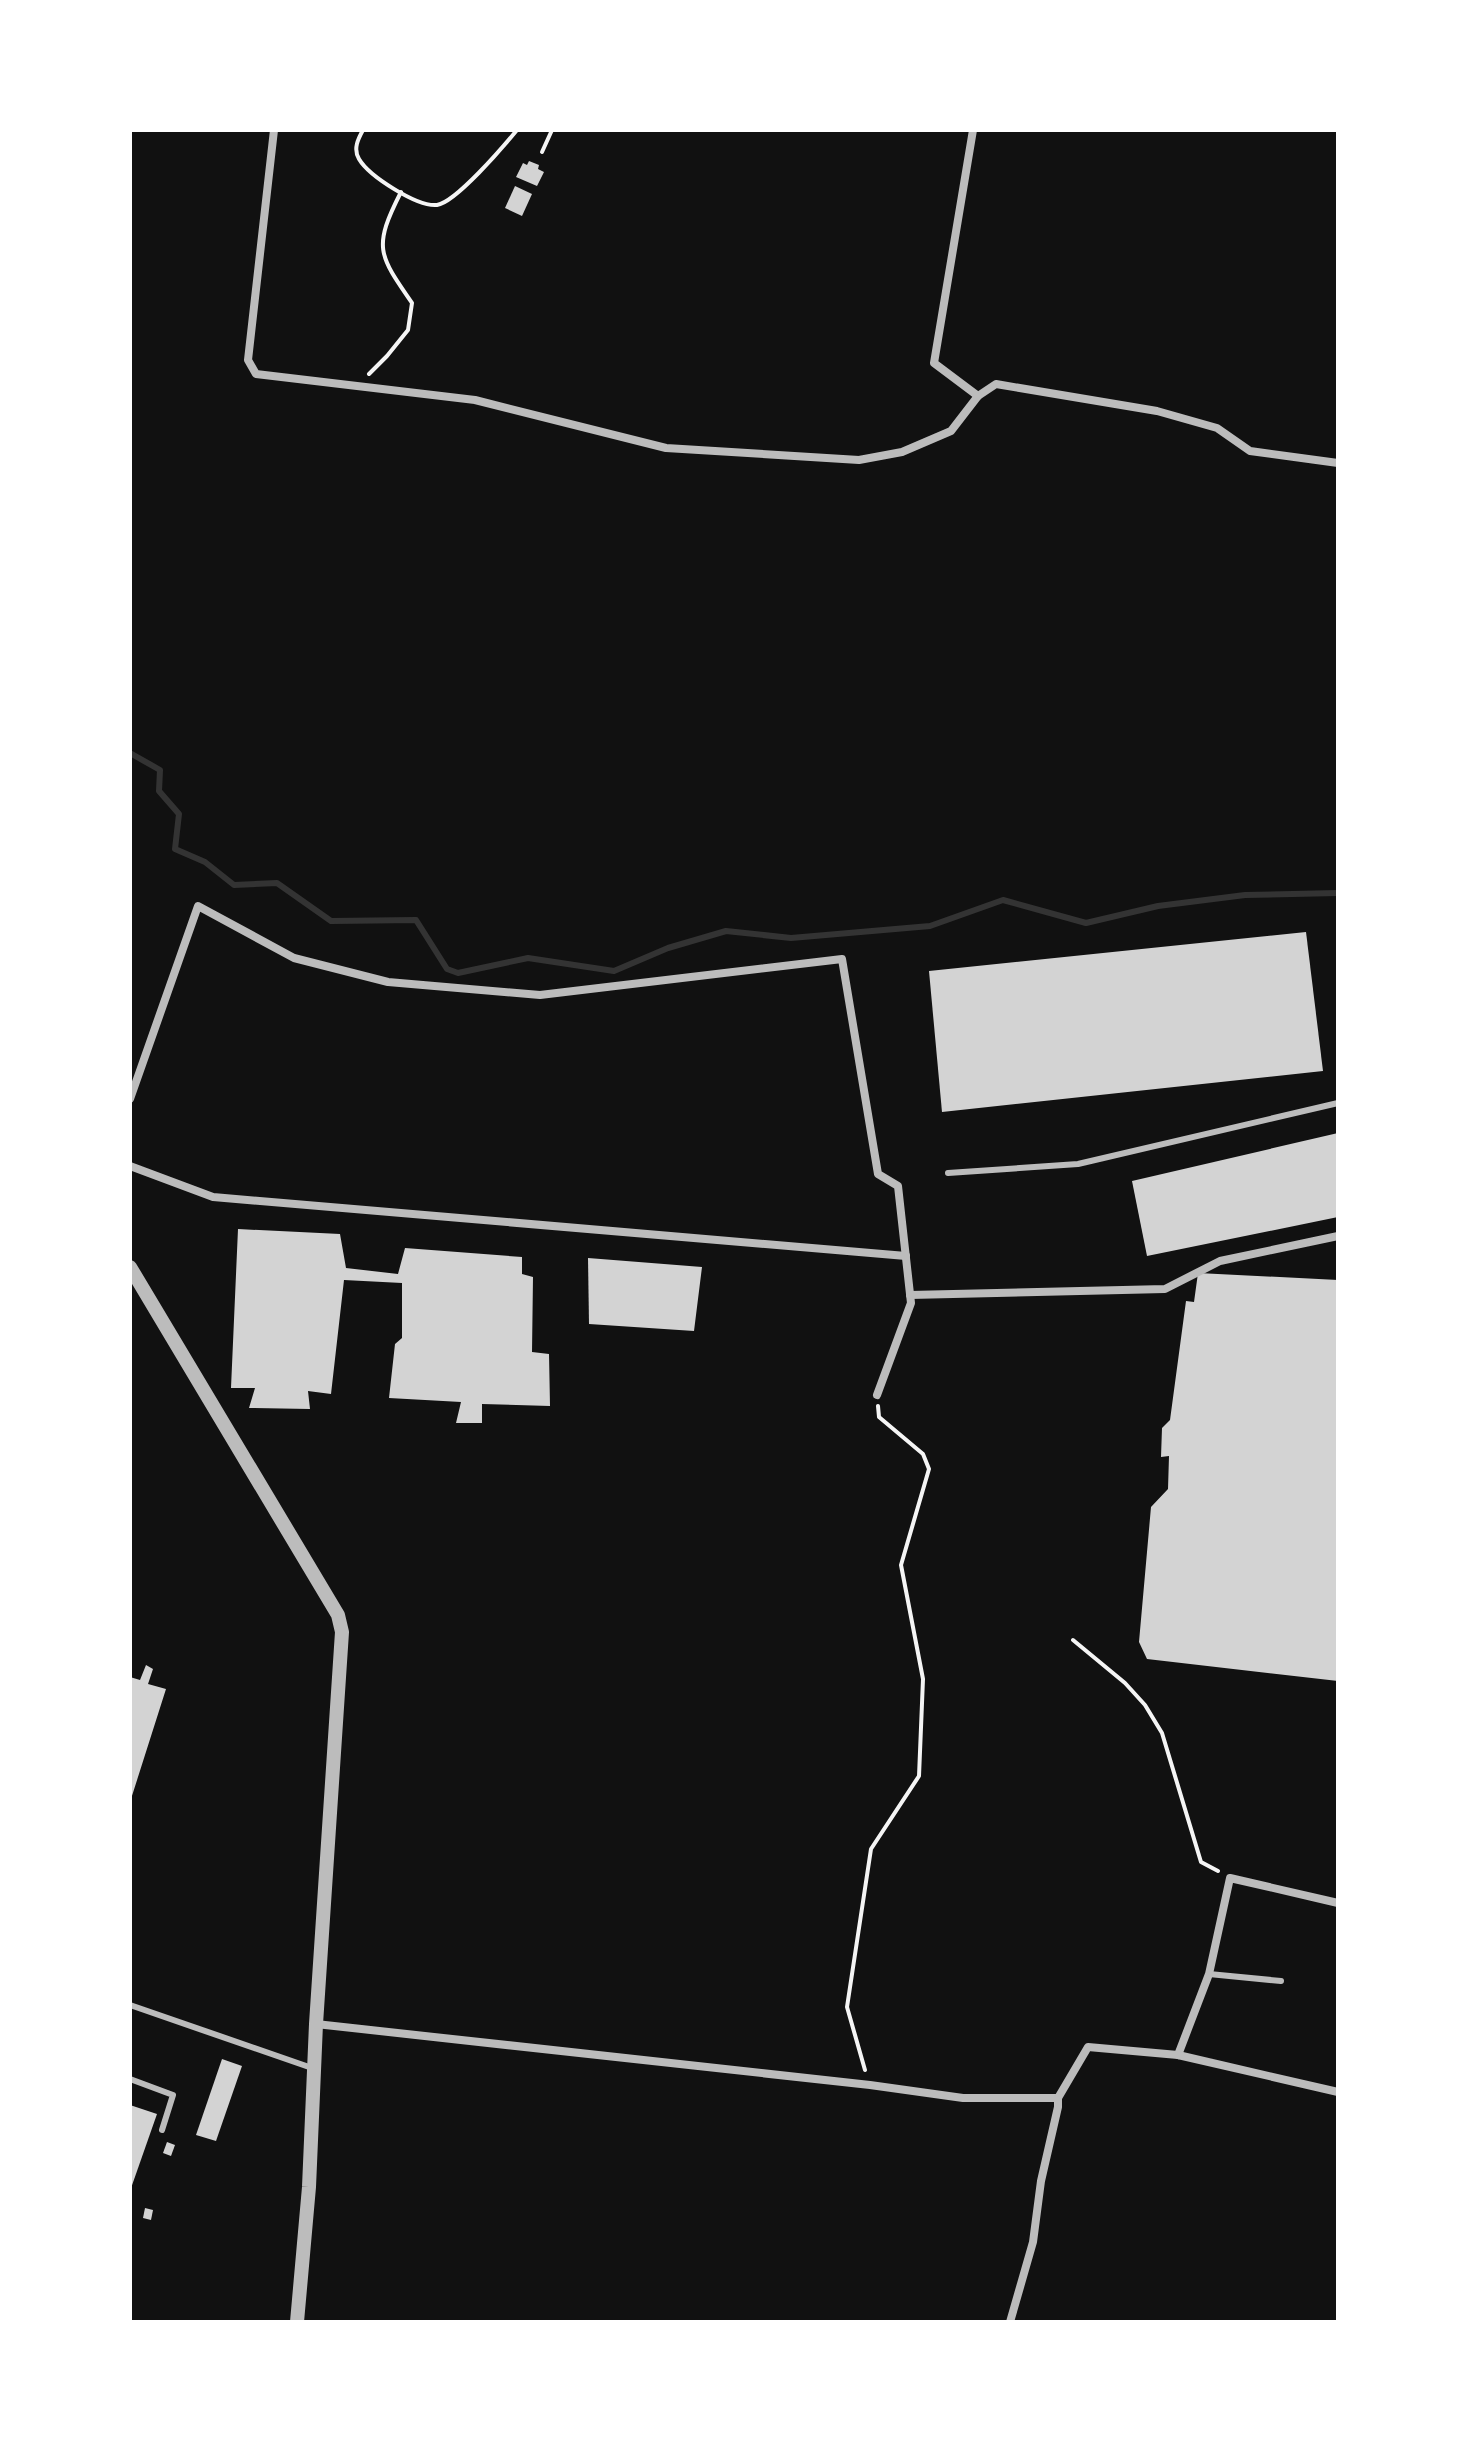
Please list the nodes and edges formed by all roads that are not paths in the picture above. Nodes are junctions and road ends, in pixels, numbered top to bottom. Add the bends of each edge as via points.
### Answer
1 (274, 130) edge
2 (973, 130) edge
3 (978, 396) junction
4 (1338, 463) edge
5 (130, 1099) edge
6 (1338, 1103) edge
7 (130, 1166) edge
8 (948, 1173) dead end
9 (1338, 1236) edge
10 (906, 1256) junction
11 (130, 1267) edge
12 (910, 1295) junction
13 (877, 1395) road end
14 (1338, 1903) edge
15 (1209, 1974) junction
16 (1281, 1981) dead end
17 (130, 2005) edge
18 (316, 2024) junction
19 (1178, 2055) junction
20 (314, 2069) junction
21 (130, 2079) edge
22 (1338, 2092) edge
23 (1058, 2098) junction
24 (162, 2130) dead end
25 (297, 2322) edge
26 (1010, 2322) edge

1 - 3 street via 248,360 256,374 475,400 666,448 859,460 902,452 951,431
2 - 3 street via 934,363
3 - 4 street via 996,384 1157,411 1217,428 1250,451
5 - 10 street via 198,906 294,958 388,982 525,994 842,959 878,1174 898,1186
6 - 8 lane via 1078,1164
7 - 10 street via 213,1197
9 - 12 street via 1220,1261 1165,1289
10 - 12 street
11 - 18 street via 338,1615 342,1632
12 - 13 street
14 - 15 street via 1230,1878
15 - 16 lane
15 - 19 street
17 - 20 lane
18 - 20 street
18 - 23 street via 963,2098
19 - 22 street
19 - 23 street via 1088,2047
20 - 25 street
21 - 24 lane via 173,2095
23 - 26 street via 1033,2242

